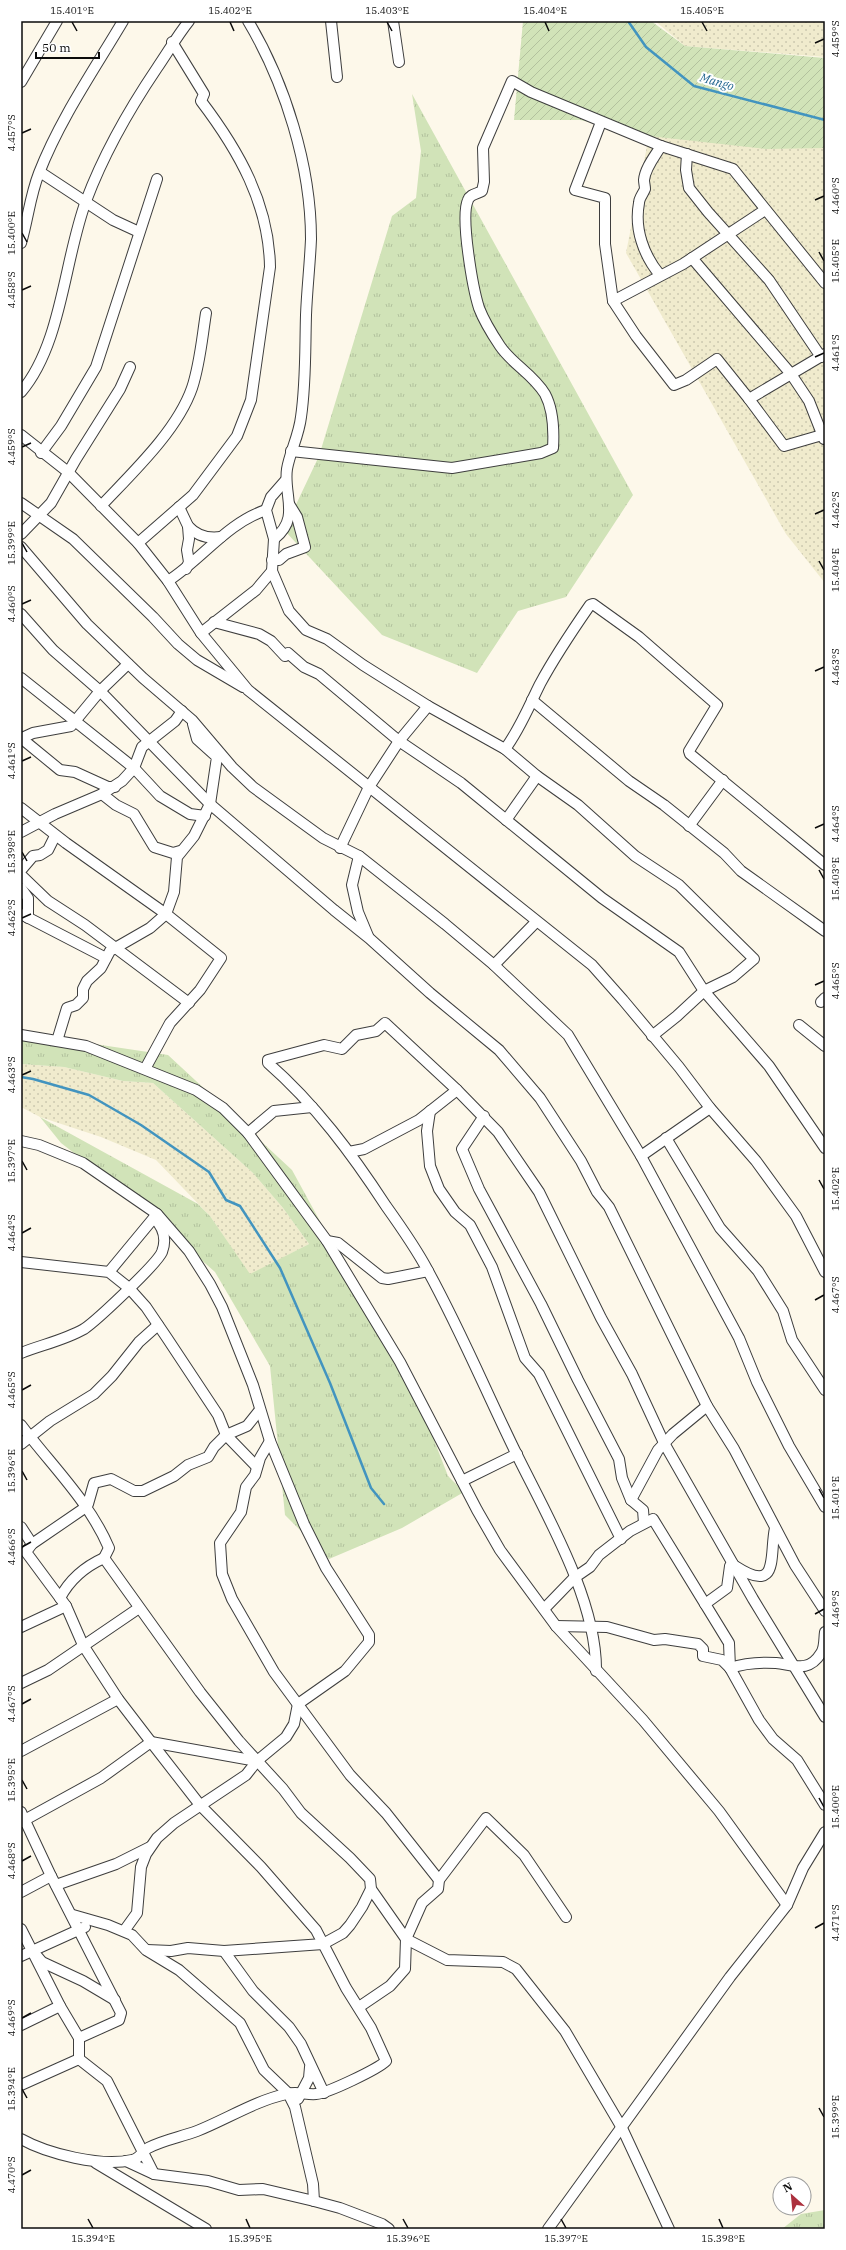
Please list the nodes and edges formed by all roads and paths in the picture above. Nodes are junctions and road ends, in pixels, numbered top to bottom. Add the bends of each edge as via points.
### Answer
1 (57, 21) edge
2 (123, 21) edge
3 (189, 21) edge
4 (248, 21) edge
5 (331, 21) edge
6 (393, 21) edge
7 (172, 42) junction
8 (399, 62) dead end
9 (337, 77) dead end
10 (21, 82) edge
11 (601, 122) junction
12 (661, 146) junction
13 (687, 154) junction
14 (40, 172) junction
15 (157, 179) dead end
16 (86, 202) junction
17 (765, 210) junction
18 (139, 232) junction
19 (727, 234) junction
20 (21, 243) edge
21 (692, 258) junction
22 (660, 275) junction
23 (825, 282) edge
24 (613, 301) junction
25 (206, 313) dead end
26 (823, 355) edge
27 (130, 367) dead end
28 (791, 374) junction
29 (21, 392) edge
30 (749, 399) junction
31 (21, 435) edge
32 (823, 438) edge
33 (291, 451) junction
34 (41, 453) junction
35 (68, 472) junction
36 (285, 480) junction
37 (21, 503) edge
38 (288, 503) junction
39 (101, 506) junction
40 (179, 507) junction
41 (266, 510) junction
42 (39, 517) junction
43 (188, 526) junction
44 (21, 534) edge
45 (221, 537) junction
46 (274, 539) junction
47 (138, 544) junction
48 (21, 547) edge
49 (272, 560) junction
50 (186, 569) junction
51 (272, 571) junction
52 (168, 581) junction
53 (21, 614) edge
54 (214, 622) junction
55 (201, 633) junction
56 (128, 664) junction
57 (21, 678) edge
58 (248, 690) junction
59 (100, 691) junction
60 (532, 700) junction
61 (428, 706) junction
62 (182, 711) junction
63 (192, 720) junction
64 (75, 723) junction
65 (21, 738) edge
66 (148, 741) junction
67 (399, 741) junction
68 (505, 749) junction
69 (134, 768) junction
70 (537, 776) junction
71 (723, 780) junction
72 (115, 787) junction
73 (369, 787) junction
74 (102, 794) junction
75 (210, 804) junction
76 (21, 808) edge
77 (205, 816) junction
78 (506, 820) junction
79 (40, 824) junction
80 (689, 826) junction
81 (21, 832) edge
82 (55, 836) junction
83 (340, 848) junction
84 (180, 852) junction
85 (358, 856) junction
86 (825, 865) edge
87 (21, 870) edge
88 (21, 875) edge
89 (21, 888) edge
90 (166, 914) junction
91 (24, 916) edge
92 (536, 922) junction
93 (825, 931) edge
94 (369, 938) junction
95 (114, 947) junction
96 (106, 958) junction
97 (494, 964) junction
98 (704, 991) junction
99 (188, 1003) junction
100 (799, 1025) dead end
101 (21, 1035) edge
102 (652, 1036) junction
103 (57, 1041) junction
104 (825, 1046) edge
105 (145, 1069) junction
106 (457, 1090) junction
107 (312, 1106) junction
108 (710, 1108) junction
109 (430, 1112) junction
110 (484, 1116) junction
111 (248, 1134) junction
112 (666, 1138) junction
113 (21, 1141) edge
114 (825, 1148) edge
115 (348, 1152) junction
116 (641, 1156) junction
117 (156, 1216) junction
118 (327, 1241) junction
119 (21, 1262) edge
120 (428, 1271) junction
121 (109, 1272) junction
122 (825, 1272) edge
123 (129, 1288) junction
124 (158, 1325) junction
125 (21, 1353) edge
126 (825, 1390) edge
127 (707, 1406) junction
128 (259, 1411) junction
129 (21, 1425) edge
130 (226, 1435) junction
131 (30, 1437) junction
132 (270, 1441) junction
133 (664, 1443) junction
134 (21, 1444) edge
135 (517, 1454) junction
136 (257, 1466) junction
137 (462, 1481) junction
138 (630, 1500) junction
139 (86, 1507) junction
140 (825, 1507) edge
141 (644, 1524) junction
142 (21, 1527) edge
143 (775, 1528) junction
144 (621, 1539) junction
145 (32, 1544) junction
146 (104, 1558) junction
147 (733, 1564) junction
148 (574, 1578) junction
149 (63, 1602) junction
150 (705, 1604) junction
151 (139, 1608) junction
152 (544, 1609) junction
153 (825, 1611) edge
154 (556, 1626) junction
155 (591, 1626) junction
156 (21, 1627) edge
157 (825, 1632) edge
158 (83, 1646) junction
159 (795, 1667) junction
160 (730, 1668) junction
161 (596, 1670) junction
162 (21, 1683) edge
163 (118, 1699) junction
164 (298, 1704) junction
165 (825, 1718) edge
166 (151, 1742) junction
167 (21, 1751) edge
168 (257, 1760) junction
169 (200, 1805) junction
170 (825, 1805) edge
171 (22, 1818) edge
172 (825, 1832) edge
173 (151, 1847) junction
174 (439, 1880) junction
175 (53, 1881) junction
176 (371, 1889) junction
177 (21, 1892) edge
178 (787, 1905) junction
179 (72, 1915) junction
180 (566, 1917) dead end
181 (94, 1921) junction
182 (21, 1929) edge
183 (80, 1930) junction
184 (124, 1931) junction
185 (406, 1939) junction
186 (323, 1944) junction
187 (146, 1950) junction
188 (32, 1951) junction
189 (224, 1952) junction
190 (21, 1956) edge
191 (115, 2000) junction
192 (60, 2006) junction
193 (359, 2007) junction
194 (21, 2025) edge
195 (79, 2038) junction
196 (79, 2059) junction
197 (310, 2067) junction
198 (21, 2084) edge
199 (288, 2093) junction
200 (324, 2093) junction
201 (301, 2094) junction
202 (295, 2107) junction
203 (622, 2128) junction
204 (21, 2139) edge
205 (144, 2151) junction
206 (126, 2161) junction
207 (96, 2163) junction
208 (154, 2174) junction
209 (314, 2201) junction
210 (206, 2229) edge
211 (389, 2229) edge
212 (548, 2229) edge
213 (669, 2229) edge

1 - 10 street
2 - 14 street via 82,89
3 - 7 street
4 - 33 street via 275,73 287,108 306,177 310,212 304,390 301,419
5 - 9 street
6 - 8 street
7 - 16 street via 121,124
7 - 40 street via 204,94 202,101 237,155 260,203 270,248 270,267 251,400 237,436 193,495
11 - 12 street
11 - 24 street via 575,188 605,198 605,244
11 - 33 street via 531,92 512,81 483,148 482,191 470,196 466,206 468,252 480,308 508,358 528,373 546,396 553,425 552,449 452,468
12 - 13 street
12 - 22 street via 644,180 645,187 639,202 638,217 640,239 649,262
13 - 17 street via 733,169
13 - 19 street via 689,188
14 - 16 street
14 - 20 street via 28,204
15 - 18 street
16 - 18 street via 113,220
16 - 29 street via 54,324 40,361
17 - 19 street
17 - 23 street
18 - 34 street via 96,367 61,426
19 - 21 street
19 - 26 street via 782,297
21 - 22 street
21 - 28 street
22 - 24 street
24 - 30 street via 674,385 686,380 716,359
25 - 39 street via 196,375 177,416 158,443
26 - 28 street
27 - 35 street via 120,389
28 - 30 street
28 - 32 street via 808,401
30 - 32 street via 784,446
31 - 34 street
33 - 36 street
34 - 35 street
35 - 39 street
35 - 42 street via 51,503
36 - 38 street
36 - 41 street via 271,497
37 - 42 street
38 - 46 street via 291,509 288,517 280,534
38 - 49 street via 297,517 306,547 286,554 279,560
39 - 47 street
40 - 43 street
40 - 47 street
41 - 45 street via 252,515
41 - 46 street
42 - 44 street
42 - 58 street via 73,538 197,660
43 - 45 street via 192,531 205,537
43 - 50 street via 189,562
45 - 50 street
46 - 49 street
47 - 52 street
48 - 56 street via 87,624
49 - 51 street
50 - 52 street
51 - 54 street via 256,590
51 - 61 street via 289,612 306,630 327,639
52 - 55 street
53 - 59 street via 53,650
54 - 55 street
54 - 67 street via 259,634 271,641 285,656 288,653 304,667 320,674
55 - 58 street
56 - 59 street
56 - 62 street
57 - 64 street
58 - 73 street
59 - 64 street
59 - 66 street
60 - 68 street
60 - 71 street via 571,633 593,604 633,633 716,703 689,753
60 - 80 street via 629,781
61 - 67 street
61 - 68 street
62 - 63 street
62 - 66 street via 175,721
63 - 75 street via 197,739 217,757
63 - 83 street via 252,787
64 - 65 street via 72,726 33,733
64 - 69 street
65 - 72 street via 60,770 75,772 102,785
66 - 69 street via 142,747
66 - 75 street
67 - 73 street
67 - 78 street via 462,783
68 - 70 street
69 - 72 street
69 - 77 street via 160,796 190,814
70 - 78 street
70 - 98 street via 578,805 635,856 679,885 754,959 732,977
71 - 80 street
71 - 86 street
72 - 74 street
73 - 83 street
73 - 92 street
74 - 79 street via 55,814
74 - 84 street via 134,814 154,847 173,853
75 - 77 street
75 - 94 street
76 - 79 street
77 - 84 street via 194,836
78 - 98 street via 602,898 679,952
79 - 81 street
79 - 82 street
80 - 93 street via 767,891
82 - 87 street via 48,850 33,856
82 - 90 street
83 - 85 street
84 - 90 street via 177,857 174,892
85 - 94 street via 352,884 358,912
85 - 97 street
88 - 95 street via 48,901
89 - 91 street via 28,898
90 - 95 street via 150,928
90 - 99 street via 221,958
91 - 96 street
92 - 97 street
92 - 102 street via 592,965
94 - 127 street via 499,1050 540,1098 581,1161 597,1192 609,1207
95 - 96 street
95 - 99 street
96 - 103 street via 101,968 87,981 83,989 83,998 76,1005 67,1008
97 - 116 street via 568,1035
98 - 102 street
98 - 114 street via 769,1066
99 - 105 street via 170,1023
100 - 104 street
101 - 103 street
102 - 108 street
103 - 105 street via 86,1046
105 - 111 street via 196,1090 223,1108
106 - 107 street via 404,1038 384,1023 376,1031 356,1035 342,1049 324,1045 268,1060 268,1063
106 - 109 street
106 - 110 street
107 - 111 street via 274,1111
107 - 115 street
108 - 112 street
108 - 122 street via 756,1162 796,1216
109 - 115 street via 364,1149
109 - 144 street via 427,1131 430,1166 439,1189 455,1212 474,1232 492,1267 525,1358 539,1374
110 - 133 street via 539,1192 601,1318 632,1374
110 - 138 street via 463,1146 463,1154 619,1459 622,1478
111 - 118 street
112 - 116 street
112 - 126 street via 720,1228 758,1271 783,1311 792,1340
113 - 117 street via 39,1145 83,1163
115 - 120 street
116 - 140 street via 739,1338 757,1382 789,1446
117 - 121 street
117 - 123 street via 162,1227 162,1253
117 - 128 street via 188,1251 213,1290 253,1385
118 - 120 street via 338,1243 382,1278
118 - 137 street via 400,1362
119 - 121 street via 76,1266
120 - 135 street
121 - 123 street
123 - 124 street
123 - 125 street via 84,1328
124 - 130 street via 218,1415
124 - 131 street via 139,1342 94,1394 50,1421
127 - 133 street
127 - 143 street via 734,1449
128 - 130 street via 246,1426
128 - 132 street
129 - 131 street
130 - 136 street
130 - 139 street via 208,1457 188,1465 174,1476 143,1491 134,1491 111,1479 94,1483
131 - 134 street
131 - 139 street
132 - 136 street
132 - 164 street via 304,1524 326,1568 369,1635 370,1642 345,1671
133 - 138 street
133 - 147 street
135 - 137 street
135 - 148 street via 544,1506
136 - 164 street via 246,1487 241,1512 220,1543 222,1574 232,1599 274,1672
137 - 152 street via 500,1550
138 - 141 street via 643,1510
139 - 145 street
139 - 146 street via 96,1520 109,1548
141 - 144 street
141 - 150 street via 650,1520 654,1521
142 - 145 street
143 - 147 street via 773,1556 769,1572 765,1576 751,1576
143 - 153 street
144 - 148 street
145 - 149 street via 27,1549 28,1556
146 - 149 street via 67,1583
146 - 151 street
147 - 150 street via 730,1566 727,1588
147 - 159 street
148 - 152 street
148 - 155 street
149 - 156 street
149 - 158 street
150 - 160 street via 729,1643
151 - 158 street
151 - 168 street via 200,1692
152 - 154 street
154 - 155 street
154 - 161 street
155 - 160 street via 607,1627 654,1640 698,1644 703,1649 703,1656 722,1660
155 - 161 street
157 - 159 street via 822,1652 814,1661
158 - 162 street via 48,1670
158 - 163 street
159 - 160 street via 744,1663
159 - 165 street
160 - 170 street via 759,1720 773,1739 797,1760
161 - 178 street via 643,1720 719,1812
163 - 166 street
163 - 167 street
164 - 168 street via 294,1724 286,1737
164 - 174 street via 350,1775 386,1813
166 - 168 street
166 - 169 street
166 - 171 street via 102,1778
168 - 169 street via 246,1775
168 - 176 street via 283,1788 301,1813 370,1879
169 - 173 street via 174,1823
169 - 186 street via 261,1867 316,1930
171 - 175 street
172 - 178 street via 803,1868
173 - 175 street via 116,1864
173 - 184 street via 141,1867 137,1913
174 - 180 street via 486,1818 524,1855
174 - 185 street via 438,1889 422,1903
175 - 177 street
175 - 179 street
176 - 185 street
176 - 186 street via 350,1925 343,1933
178 - 203 street via 730,1976
179 - 181 street
179 - 183 street
181 - 183 street
181 - 184 street
182 - 188 street
183 - 188 street
183 - 191 street
184 - 187 street via 132,1935
185 - 193 street via 405,1969 390,1986
185 - 203 street via 447,1960 503,1962 516,1969 565,2031
186 - 189 street
186 - 193 street
187 - 189 street via 171,1951 188,1948
187 - 199 street via 179,1970 240,2023 264,2070
188 - 190 street
188 - 191 street via 42,1962 83,1981
188 - 192 street
189 - 197 street via 253,1991 289,2027
191 - 195 street via 121,2013 119,2020
192 - 194 street
192 - 195 street
193 - 200 street via 386,2061 381,2066
195 - 196 street
196 - 198 street
196 - 205 street via 107,2081
197 - 200 street
197 - 201 street via 309,2078
199 - 201 street
199 - 202 street
199 - 205 street
200 - 201 street
201 - 202 street
202 - 209 street via 313,2184
203 - 212 street
203 - 213 street
204 - 207 street via 39,2147
205 - 206 street via 137,2158
205 - 208 street
206 - 207 street
206 - 208 street
207 - 210 street
208 - 209 street via 208,2181 239,2190 263,2189
209 - 211 street via 340,2208

